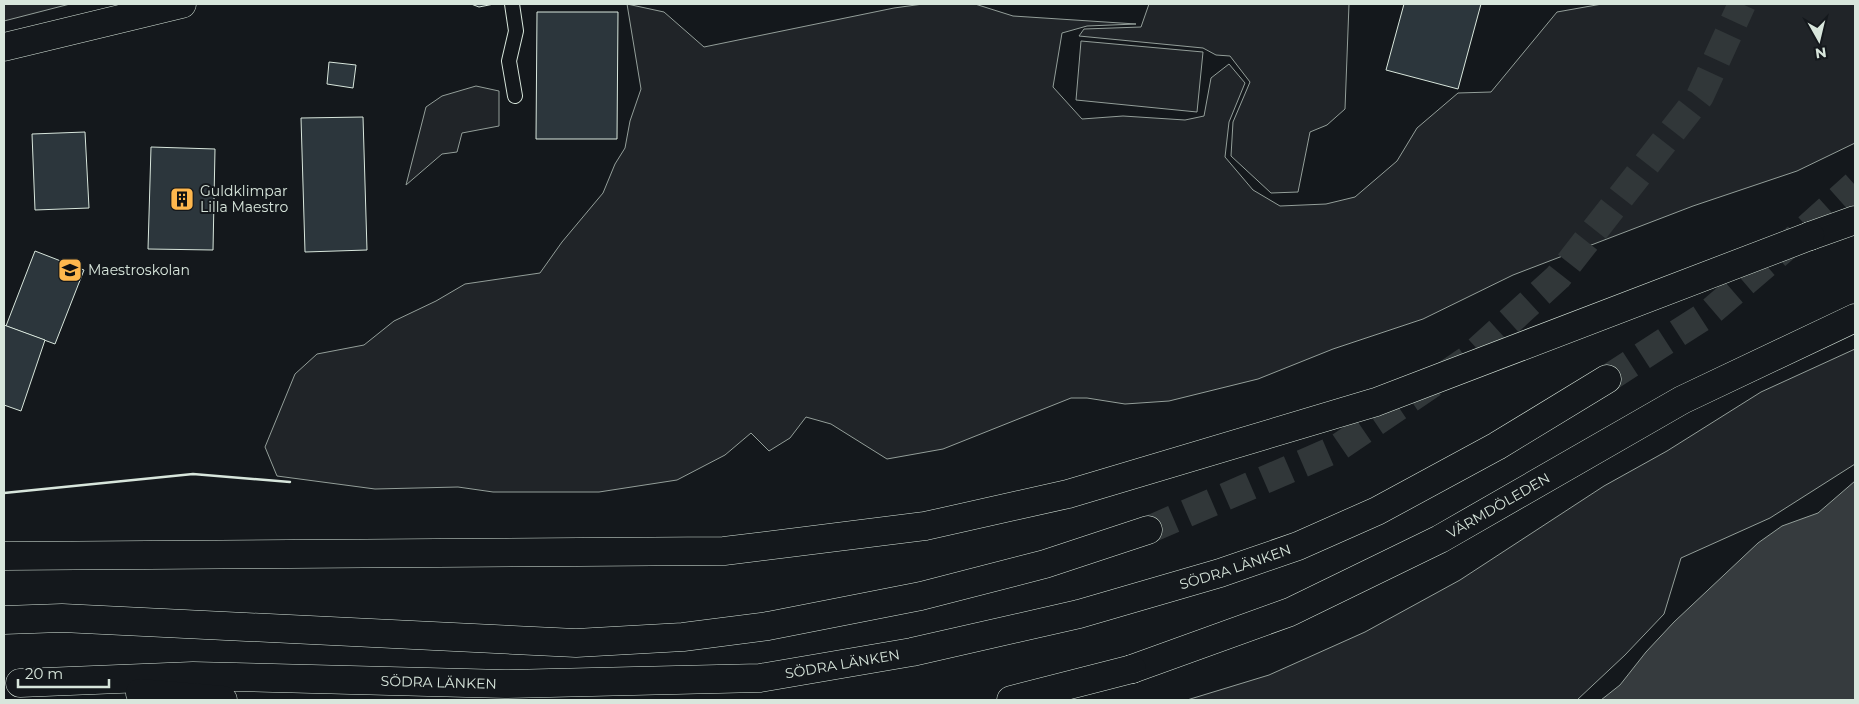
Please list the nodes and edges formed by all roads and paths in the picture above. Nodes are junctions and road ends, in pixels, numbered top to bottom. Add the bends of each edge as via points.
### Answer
1 (182, 4) edge
2 (512, 4) edge
3 (4, 48) edge
4 (516, 96) dead end
5 (1855, 220) edge
6 (1855, 318) edge
7 (1607, 379) tunnel mouth
8 (1148, 530) tunnel mouth
9 (4, 556) edge
10 (4, 620) edge
11 (12, 683) edge
12 (223, 700) edge
13 (1011, 700) edge

1 - 3 main road
2 - 4 lane via 516,31 509,61
5 - 9 main road via 1376,402 1068,494 925,526 724,551
6 - 13 main road, VÄRMDÖLEDEN via 1682,400 1440,539 1290,612 1132,669
7 - 11 main road, SÖDRA LÄNKEN via 1497,446 1377,511 1298,546 1220,573 1079,614 912,652 760,678 505,684 193,676
8 - 10 main road via 1045,564 921,596 768,626 683,637 576,643 72,618
11 - 12 main road

